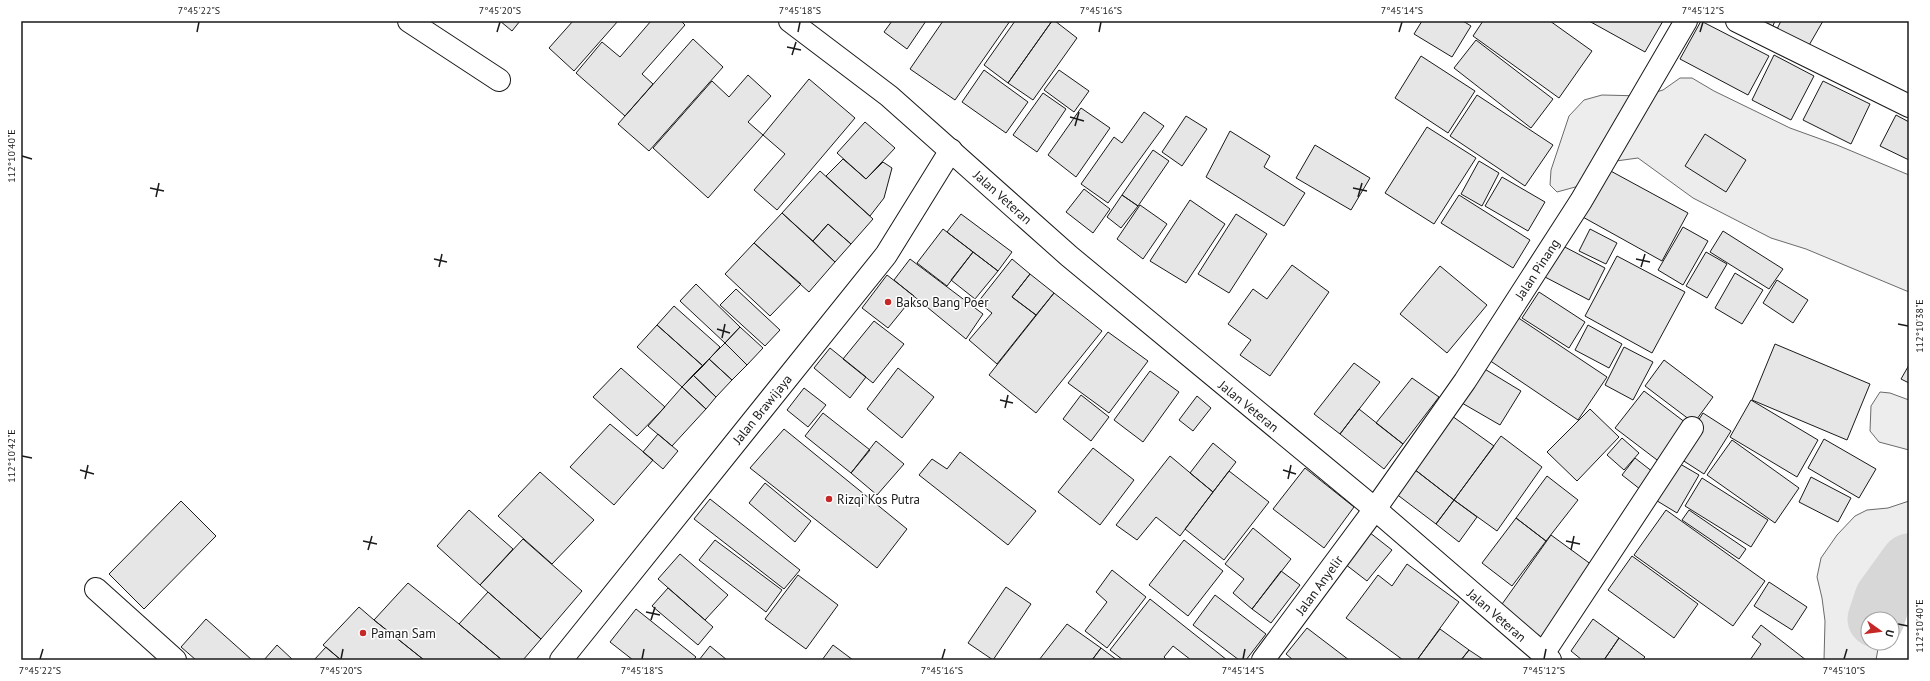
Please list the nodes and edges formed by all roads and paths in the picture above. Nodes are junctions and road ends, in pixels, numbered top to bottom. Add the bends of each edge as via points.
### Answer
1 (409, 21) edge
2 (790, 21) edge
3 (1686, 21) edge
4 (1737, 21) edge
5 (499, 80) dead end
6 (1909, 106) edge
7 (951, 150) junction
8 (1692, 428) dead end
9 (1374, 509) junction
10 (96, 589) dead end
11 (1547, 657) edge
12 (175, 660) edge
13 (561, 660) edge
14 (1264, 660) edge

1 - 5 main road
2 - 7 main road, Jalan Veteran via 888,96
3 - 9 main road, Jalan Pinang via 1581,201 1466,381
4 - 6 main road
7 - 9 main road, Jalan Veteran via 1069,256
7 - 13 main road, Jalan Brawijaya via 886,255
8 - 11 main road
9 - 11 main road, Jalan Veteran
9 - 14 main road, Jalan Anyelir
10 - 12 main road

